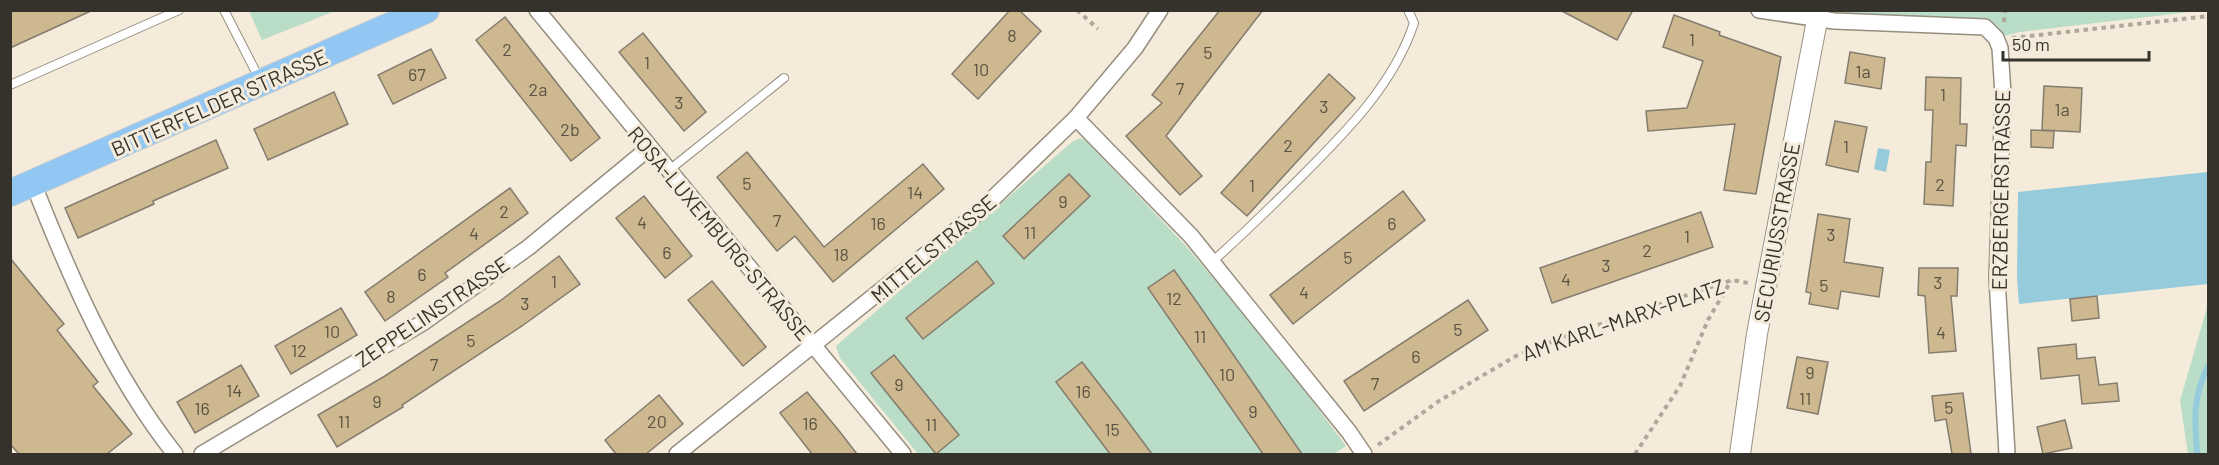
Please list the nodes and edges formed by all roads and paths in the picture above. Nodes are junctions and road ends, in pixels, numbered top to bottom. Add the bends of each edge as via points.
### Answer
1 (180, 10) edge
2 (224, 10) edge
3 (426, 10) edge
4 (537, 10) edge
5 (1077, 10) edge
6 (1160, 10) edge
7 (1408, 10) edge
8 (1759, 10) edge
9 (1817, 14) edge
10 (2208, 16) edge
11 (1098, 29) dead end
12 (1996, 38) junction
13 (784, 78) dead end
14 (262, 84) junction
15 (10, 85) edge
16 (1076, 118) junction
17 (649, 148) junction
18 (668, 171) junction
19 (22, 188) edge
20 (1212, 262) junction
21 (1732, 280) junction
22 (1766, 285) junction
23 (813, 346) junction
24 (175, 454) edge
25 (202, 454) edge
26 (677, 454) edge
27 (903, 454) edge
28 (1364, 454) edge
29 (1635, 454) edge
30 (1740, 454) edge
31 (2007, 454) edge

1 - 15 lane
2 - 14 lane
3 - 14 main road, BITTERFELDER STRASSE
4 - 17 street, ROSA-LUXEMBURG-STRASSE
5 - 11 path
6 - 16 street, MITTELSTRASSE via 1135,48
7 - 20 lane via 1414,23 1411,32 1373,98 1311,168
8 - 9 street
9 - 12 street via 1985,27
9 - 22 street, SECURIUSSTRASSE
10 - 12 path
12 - 31 street, ERZBERGERSTRASSE via 2003,94 1997,278
13 - 18 lane
14 - 19 main road, BITTERFELDER STRASSE
16 - 20 street
16 - 23 street, MITTELSTRASSE via 980,211
17 - 18 street, ROSA-LUXEMBURG-STRASSE
17 - 25 street, ZEPPELINSTRASSE via 529,247 424,322
18 - 23 street, ROSA-LUXEMBURG-STRASSE
19 - 24 street via 123,378
20 - 28 street
21 - 22 path, AM KARL-MARX-PLATZ
21 - 28 path, AM KARL-MARX-PLATZ via 1516,356 1439,401
21 - 29 path via 1707,320 1680,386
22 - 30 street, SECURIUSSTRASSE
23 - 26 street, MITTELSTRASSE
23 - 27 street, ROSA-LUXEMBURG-STRASSE

